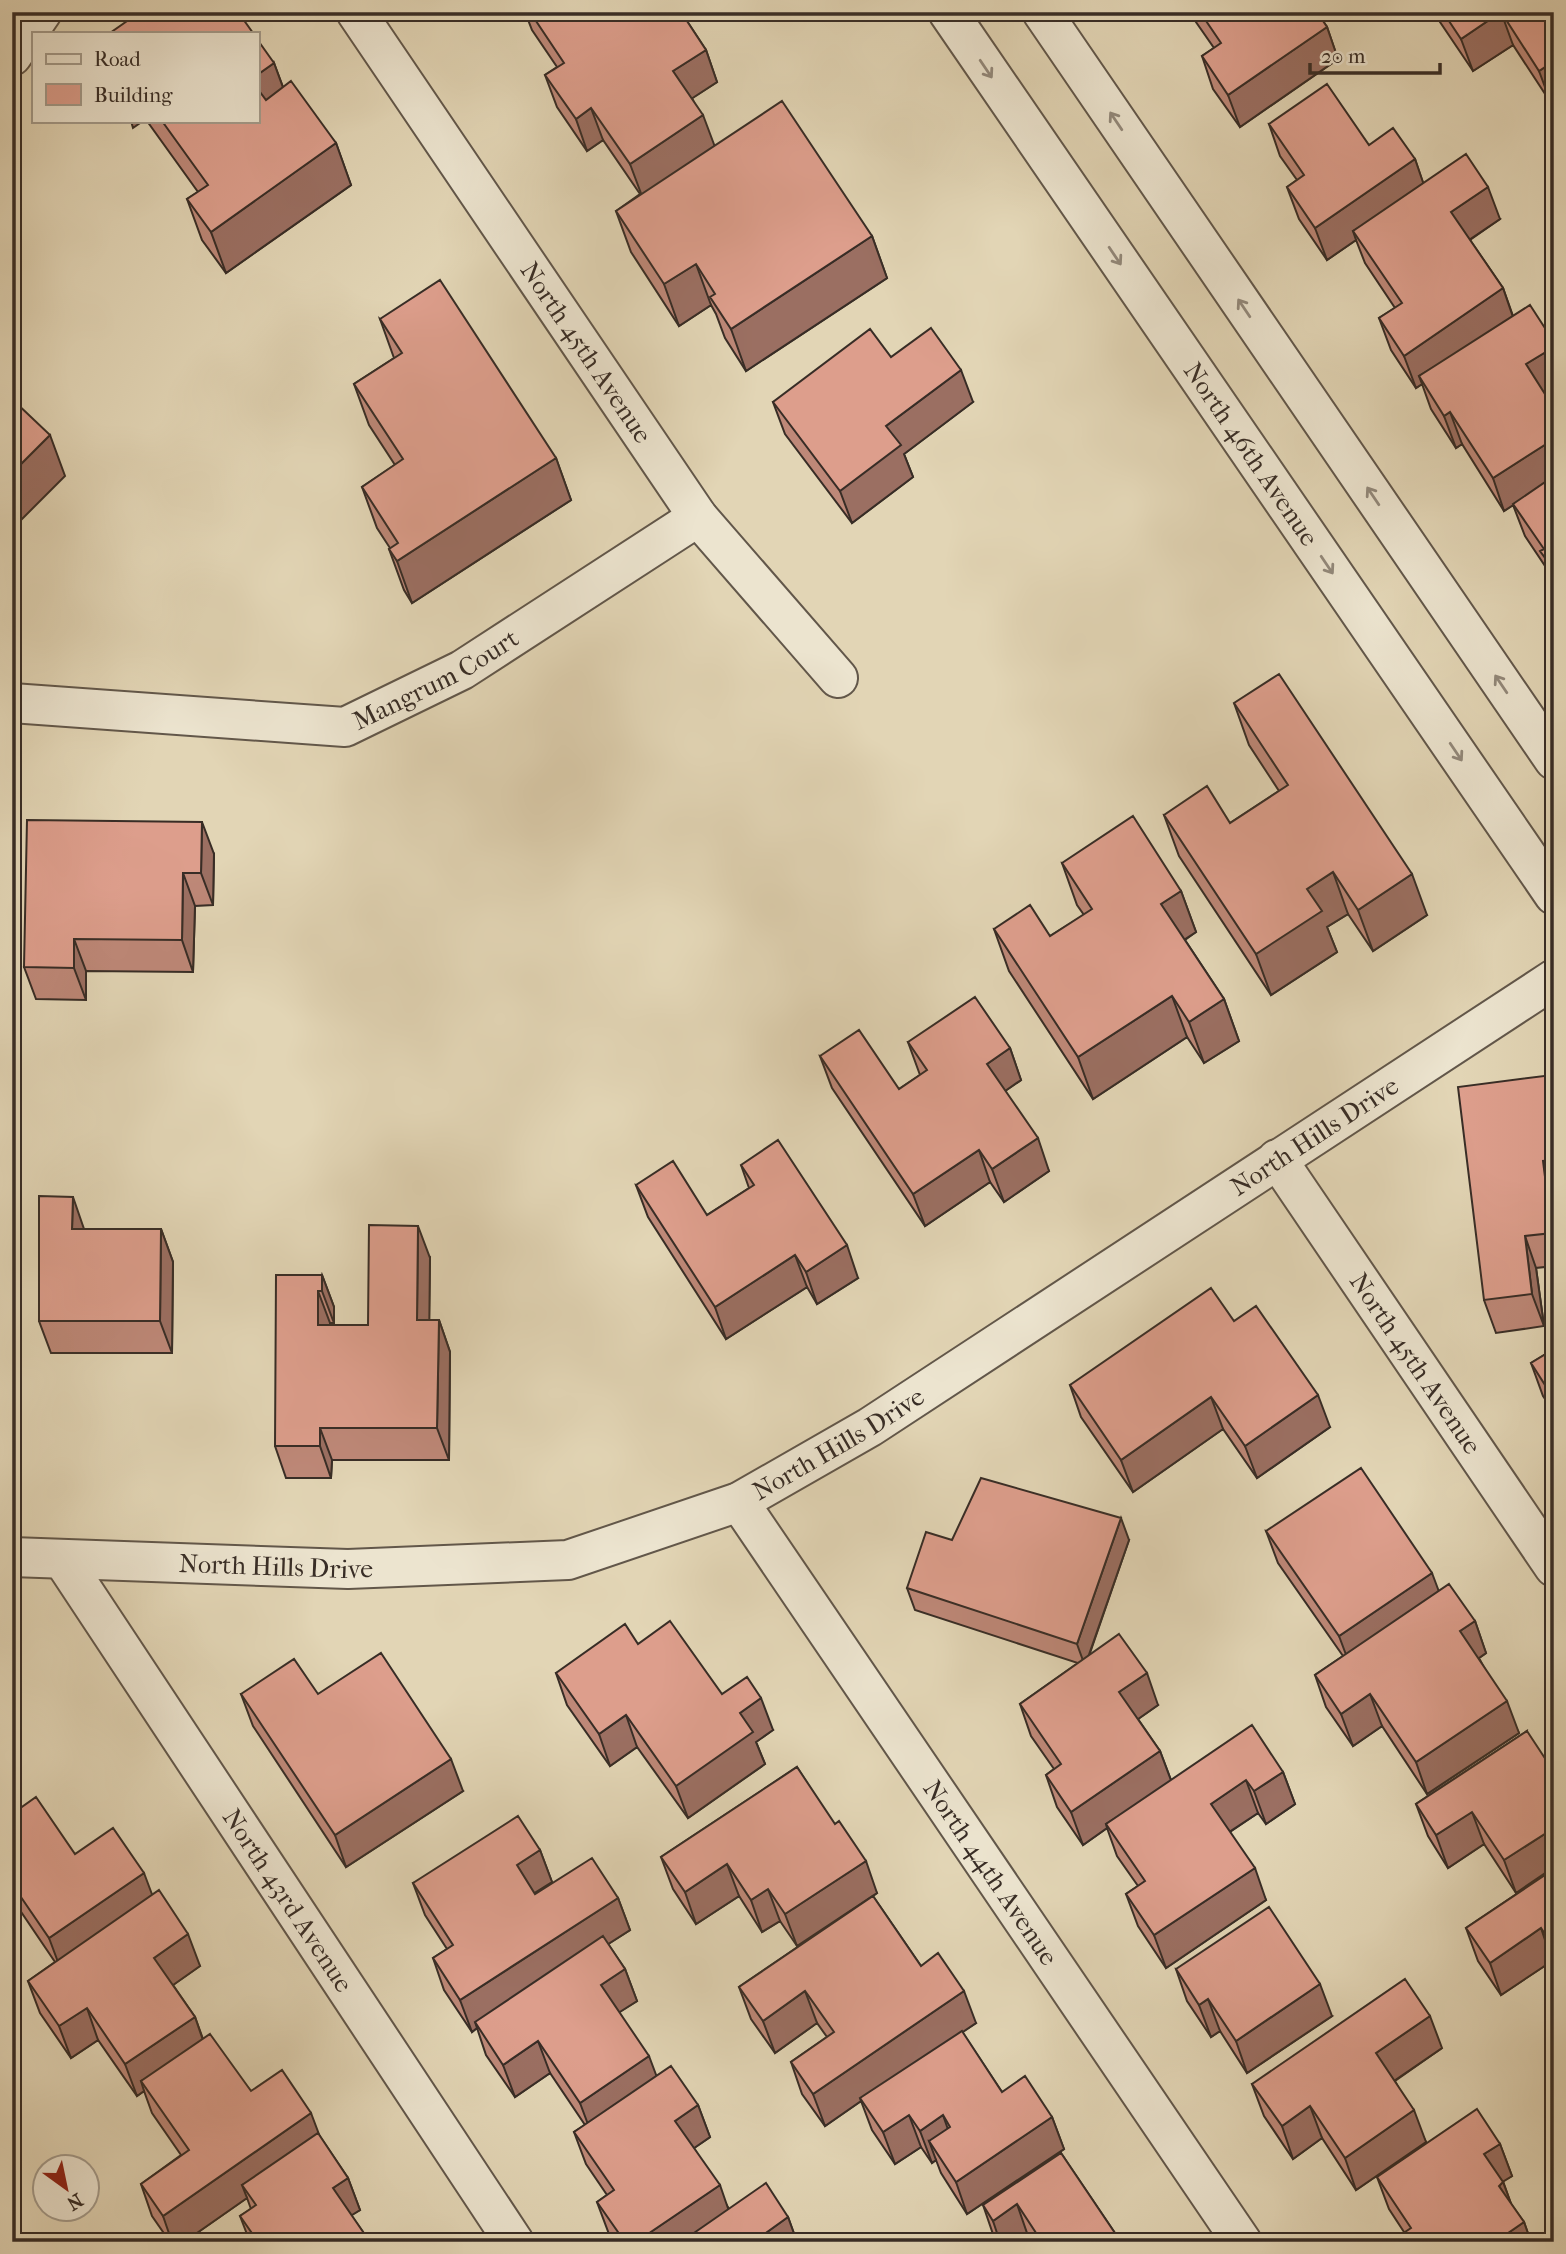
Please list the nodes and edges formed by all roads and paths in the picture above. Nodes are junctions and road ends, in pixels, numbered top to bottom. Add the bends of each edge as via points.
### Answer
1 (42, 12) edge
2 (356, 12) edge
3 (948, 12) edge
4 (1042, 12) edge
5 (12, 56) edge
6 (698, 517) junction
7 (838, 678) dead end
8 (12, 703) edge
9 (1554, 760) edge
10 (1554, 895) edge
11 (1554, 979) edge
12 (1277, 1159) junction
13 (739, 1502) junction
14 (12, 1557) edge
15 (63, 1560) junction
16 (1554, 1567) edge
17 (514, 2242) edge
18 (1242, 2242) edge

1 - 5 street
2 - 6 street, North 45th Avenue
3 -> 10 street, North 46th Avenue
9 -> 4 street
6 - 7 street, North 45th Avenue
6 - 8 street, Mangrum Court via 462,670 345,727
11 - 12 street, North Hills Drive
12 - 13 street, North Hills Drive via 870,1427
12 - 16 street, North 45th Avenue
13 - 15 street, North Hills Drive via 568,1560 348,1569
13 - 18 street, North 44th Avenue
14 - 15 street, North Hills Drive
15 - 17 street, North 43rd Avenue

